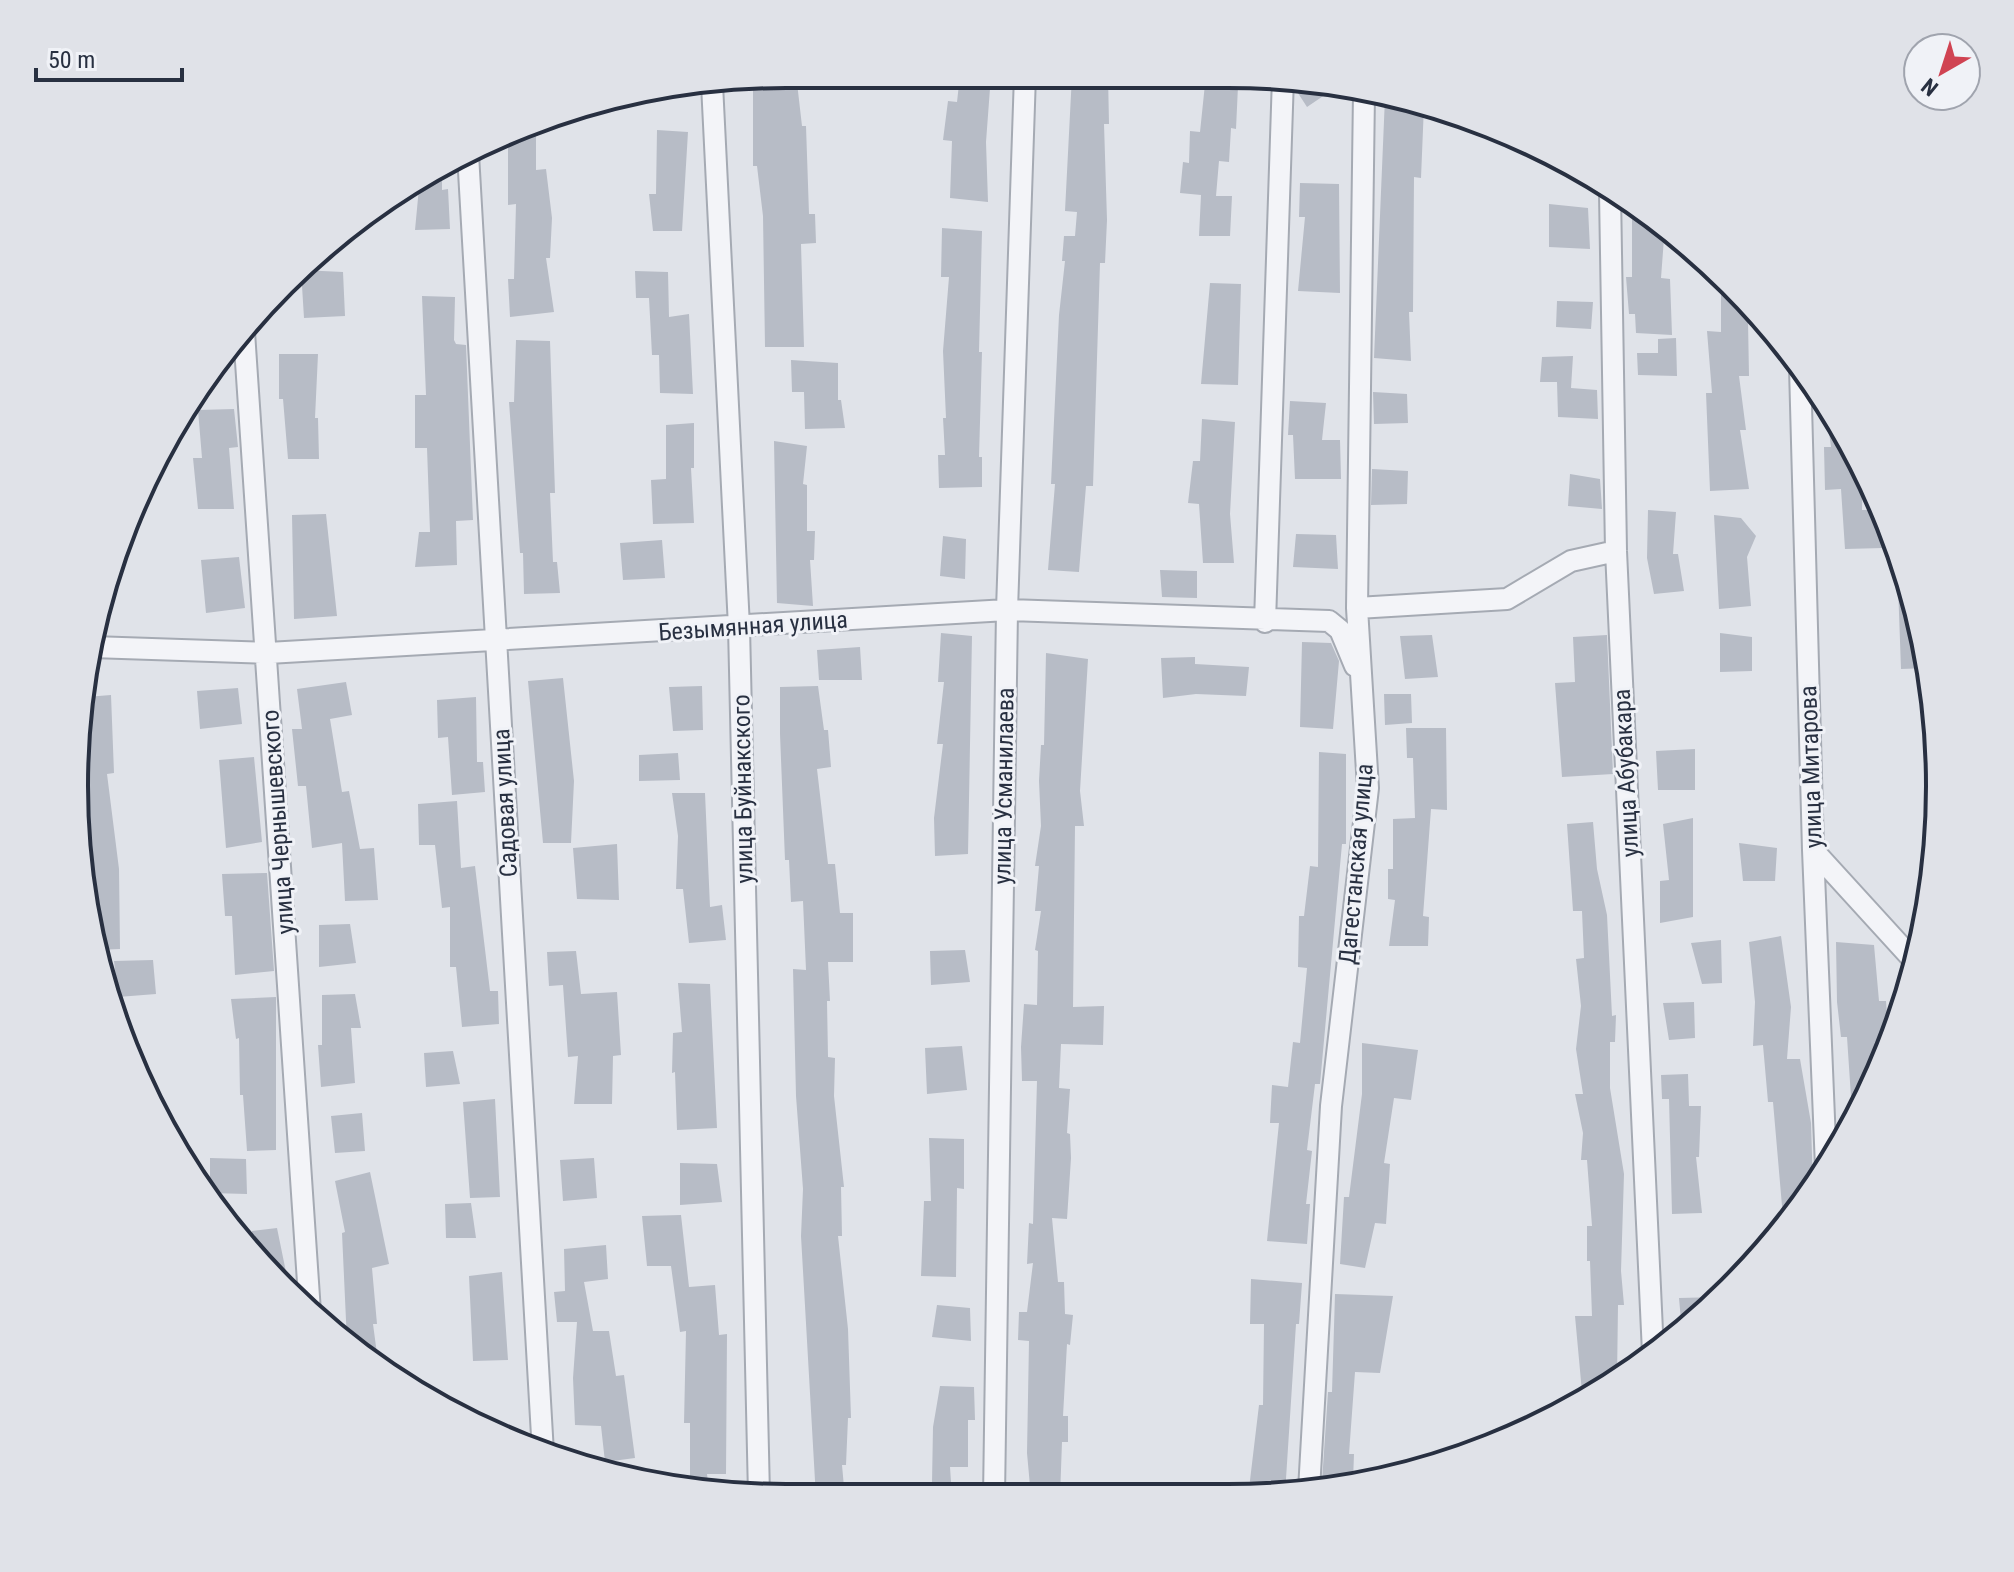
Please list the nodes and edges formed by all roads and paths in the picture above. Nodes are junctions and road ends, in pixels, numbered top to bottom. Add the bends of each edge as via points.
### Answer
1 (1025, 88) edge
2 (1283, 90) edge
3 (712, 92) edge
4 (1364, 101) edge
5 (469, 165) edge
6 (1610, 202) edge
7 (245, 345) edge
8 (1801, 387) edge
9 (1616, 551) junction
10 (1357, 608) junction
11 (1007, 610) junction
12 (1265, 622) junction
13 (739, 627) junction
14 (496, 642) junction
15 (102, 647) edge
16 (268, 653) junction
17 (1365, 695) junction
18 (1813, 850) junction
19 (1906, 952) edge
20 (1825, 1146) edge
21 (309, 1295) edge
22 (1652, 1340) edge
23 (542, 1440) edge
24 (1310, 1479) edge
25 (759, 1483) edge
26 (994, 1484) edge

1 - 11 street, улица Усманилаева
2 - 12 street
3 - 13 street, улица Буйнакского
4 - 10 street, Дагестанская улица
5 - 14 street, Садовая улица
6 - 9 street, улица Абубакара
7 - 16 street, улица Чернышевского
8 - 18 street, улица Митарова
9 - 10 street via 1571,561 1507,599
9 - 22 street, улица Абубакара
10 - 17 street, Дагестанская улица
11 - 12 street, Безымянная улица
11 - 13 street, Безымянная улица
11 - 26 street, улица Усманилаева
12 - 17 street, Безымянная улица via 1329,621 1345,639
13 - 14 street, Безымянная улица
13 - 25 street, улица Буйнакского
14 - 16 street, Безымянная улица
14 - 23 street, Садовая улица
15 - 16 street, Безымянная улица
16 - 21 street, улица Чернышевского
17 - 24 street, Дагестанская улица via 1368,788 1331,1106
18 - 19 street
18 - 20 street, улица Митарова

